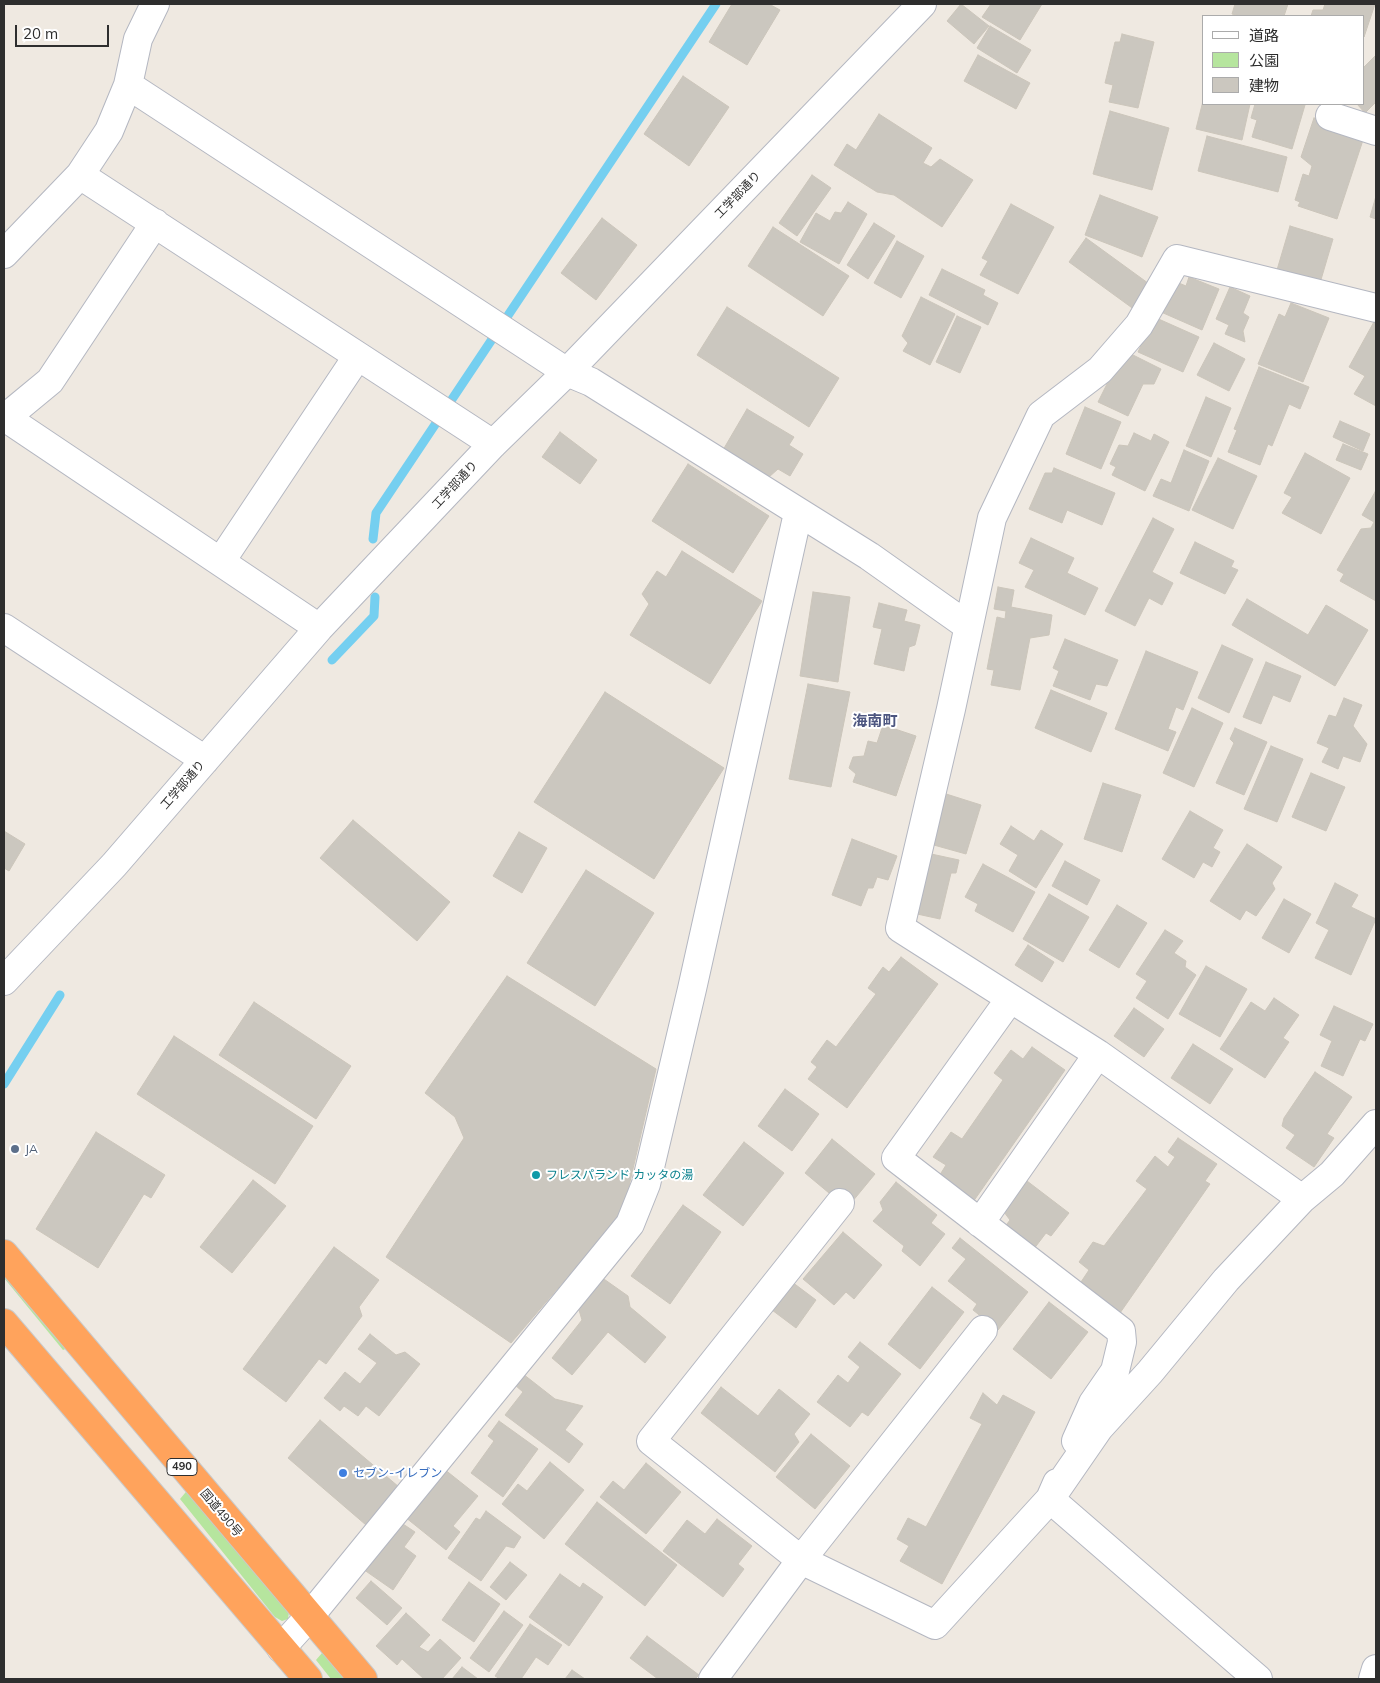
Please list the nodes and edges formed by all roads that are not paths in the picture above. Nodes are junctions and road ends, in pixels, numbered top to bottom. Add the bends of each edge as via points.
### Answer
1 (154, 4) edge
2 (922, 4) edge
3 (128, 85) junction
4 (1330, 116) dead end
5 (1376, 131) edge
6 (80, 175) junction
7 (155, 223) junction
8 (4, 254) edge
9 (1376, 308) edge
10 (357, 357) junction
11 (567, 372) junction
12 (5, 418) edge
13 (494, 444) junction
14 (798, 513) junction
15 (221, 561) junction
16 (968, 626) junction
17 (4, 628) edge
18 (319, 628) junction
19 (205, 760) junction
20 (4, 981) edge
21 (1010, 999) junction
22 (1098, 1054) junction
23 (1376, 1124) edge
24 (1302, 1199) junction
25 (840, 1203) dead end
26 (980, 1223) junction
27 (4, 1254) edge
28 (4, 1324) edge
29 (983, 1330) dead end
30 (1050, 1499) junction
31 (801, 1560) junction
32 (309, 1617) junction
33 (281, 1648) junction
34 (1376, 1669) edge
35 (308, 1679) edge
36 (363, 1679) edge
37 (713, 1679) edge
38 (1258, 1679) edge
39 (1373, 1679) edge

1 - 3 street via 138,38
2 - 11 street, 工学部通り
3 - 6 street via 109,131
3 - 11 street
4 - 5 street
6 - 7 street
6 - 8 street
7 - 10 street
7 - 12 street via 50,381
9 - 16 street via 1177,259 1139,325 1100,370 1040,415 992,518
10 - 13 street
10 - 15 street
11 - 13 street, 工学部通り
11 - 14 street via 592,382
12 - 15 street
13 - 18 street, 工学部通り
14 - 16 street via 869,556
14 - 32 street via 646,1184 630,1224
15 - 18 street
16 - 21 street via 900,928
17 - 19 street
18 - 19 street, 工学部通り
19 - 20 street, 工学部通り via 114,865
21 - 22 street
21 - 26 street via 896,1158
22 - 24 street
22 - 26 street
23 - 24 street via 1332,1174
24 - 30 street via 1226,1280 1150,1372 1098,1428
25 - 31 street via 651,1441
26 - 30 street via 1121,1331 1122,1342 1115,1371 1093,1403
27 - 32 highway, 国道490号 / 490
28 - 33 highway
29 - 31 street
30 - 31 street via 935,1625
30 - 38 street
31 - 37 street
32 - 33 street
32 - 36 highway, 国道490号 / 490
33 - 35 highway
34 - 39 street

